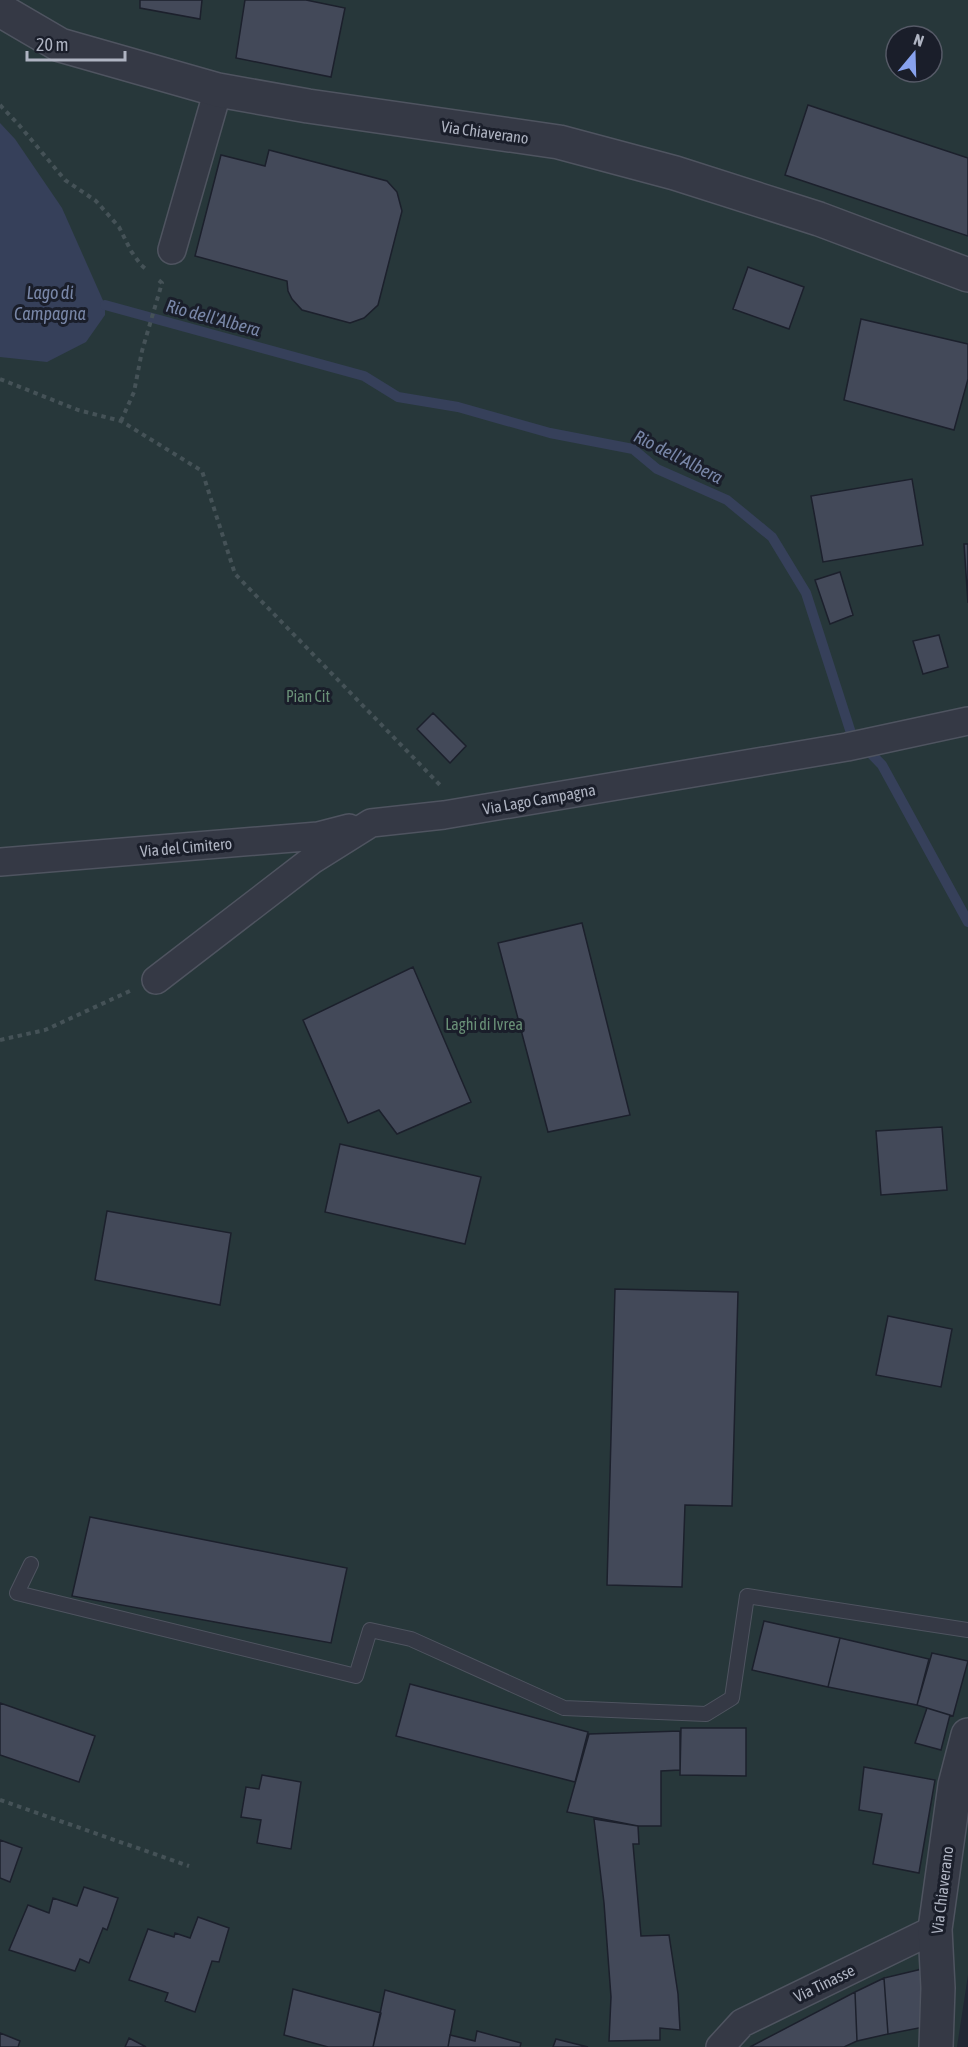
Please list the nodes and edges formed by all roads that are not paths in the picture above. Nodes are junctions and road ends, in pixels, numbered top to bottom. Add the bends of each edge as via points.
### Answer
1 (0, 10) edge
2 (218, 90) junction
3 (172, 250) dead end
4 (968, 274) edge
5 (968, 720) edge
6 (371, 823) junction
7 (0, 862) edge
8 (156, 980) road end
9 (31, 1564) dead end
10 (968, 1630) edge
11 (968, 1735) edge
12 (935, 1929) junction
13 (720, 2047) edge
14 (936, 2047) edge

1 - 2 street, Via Chiaverano via 60,45
2 - 3 street
2 - 4 street, Via Chiaverano via 559,142 675,173 819,219
5 - 6 street, Via Lago Campagna via 888,740 444,815
6 - 7 street, Via del Cimitero via 318,836
6 - 8 street, Via Lago Campagna via 312,860
9 - 10 lane via 16,1593 356,1676 370,1629 411,1639 564,1708 706,1714 732,1698 747,1596
11 - 12 street, Via Chiaverano via 955,1785
12 - 13 street, Via Tinasse via 742,2023
12 - 14 street, Via Chiaverano

